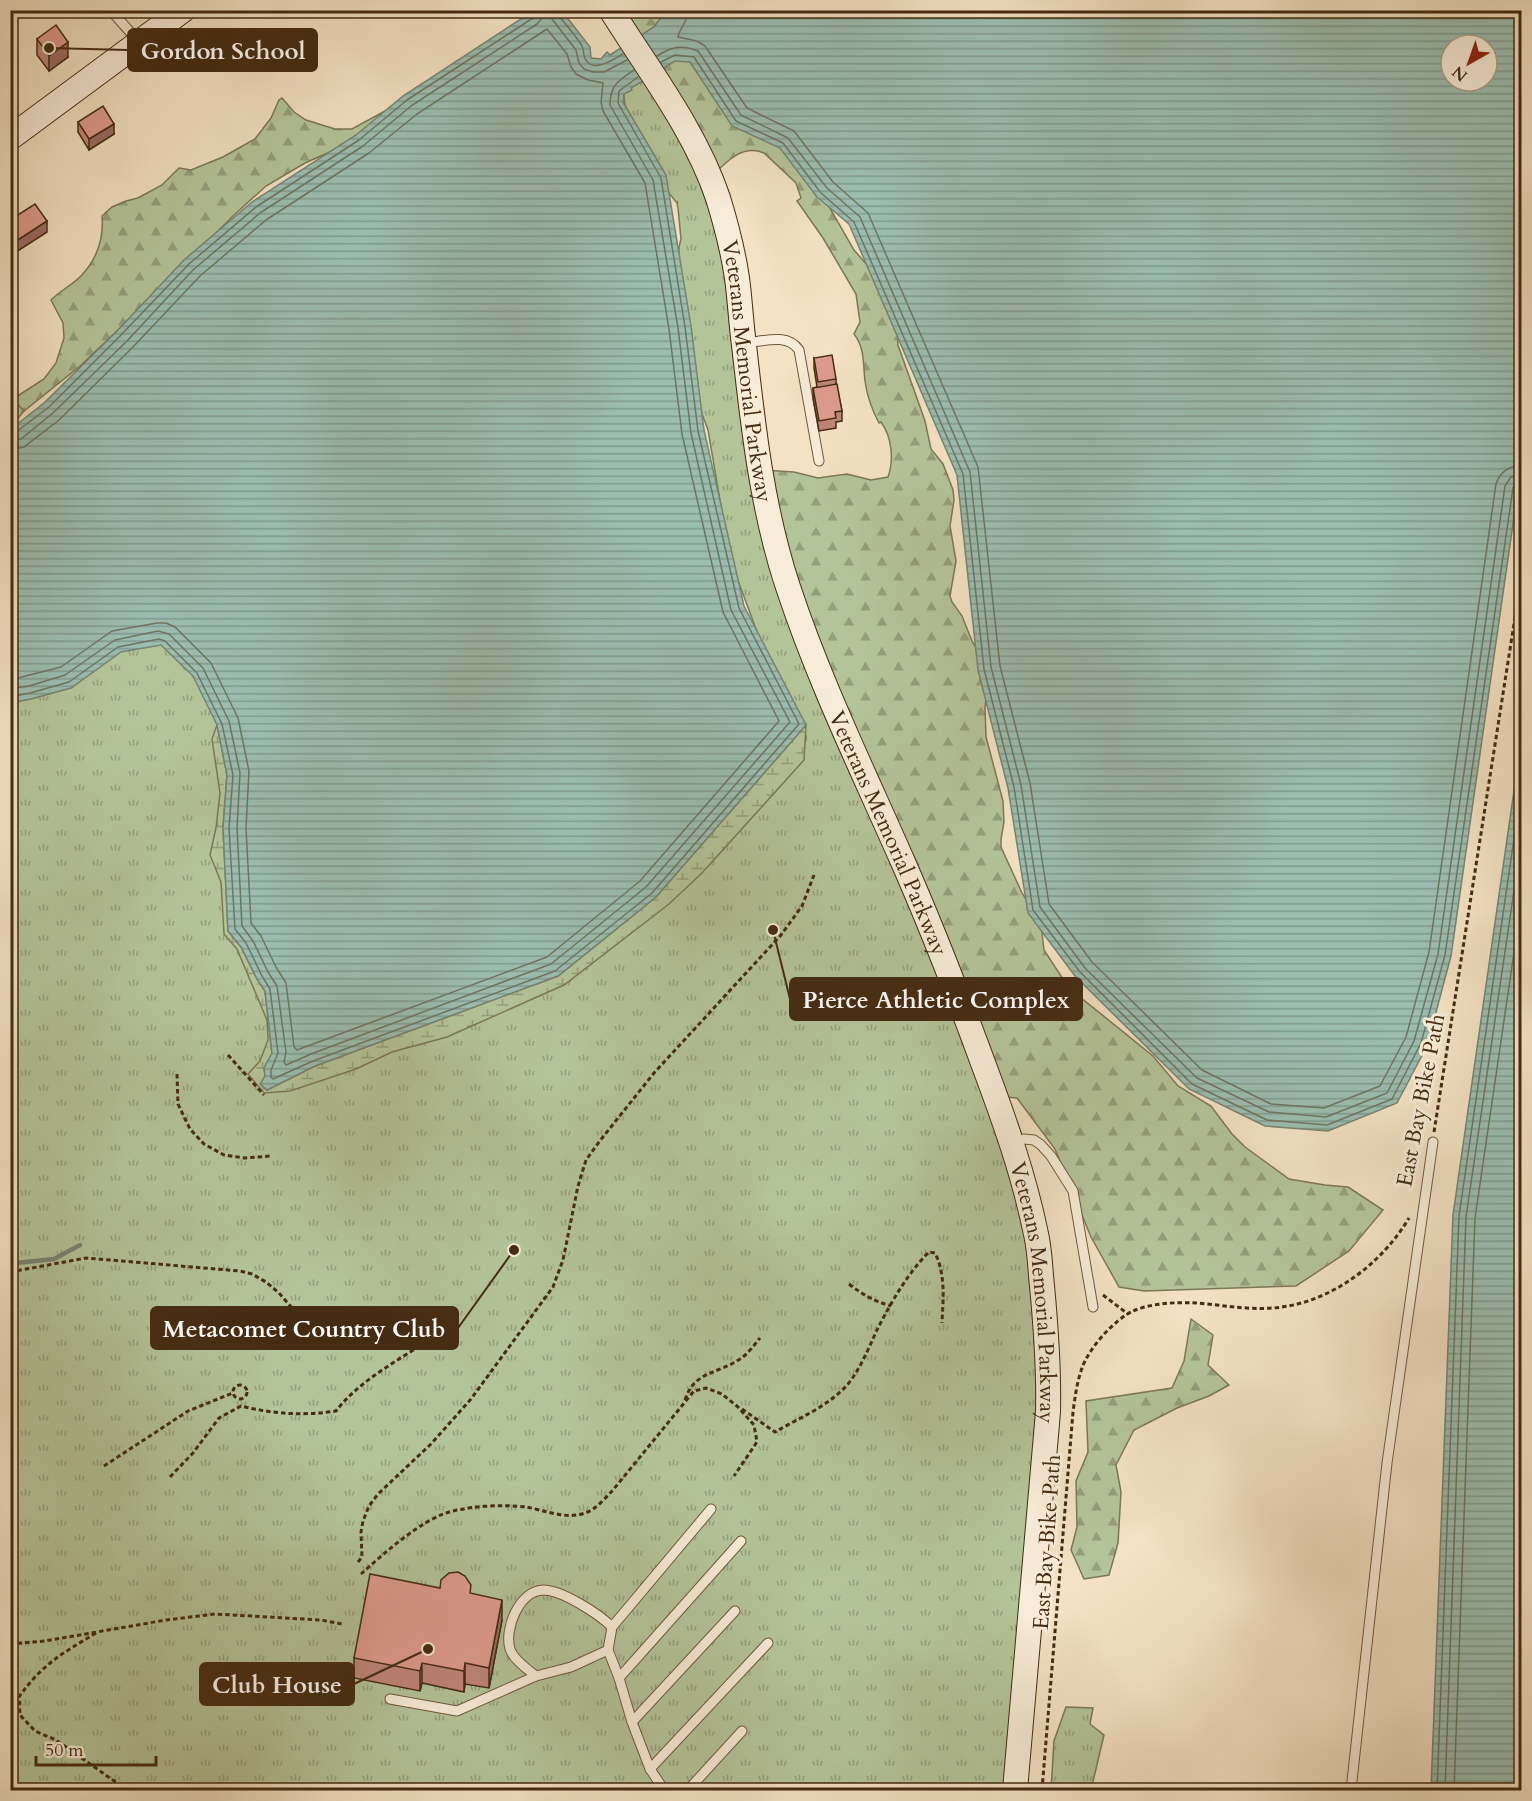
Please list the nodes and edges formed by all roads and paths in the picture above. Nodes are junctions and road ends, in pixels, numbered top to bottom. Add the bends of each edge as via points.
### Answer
1 (108, 10) edge
2 (183, 10) edge
3 (611, 10) edge
4 (139, 42) junction
5 (10, 138) edge
6 (743, 344) junction
7 (819, 461) dead end
8 (1521, 573) edge
9 (814, 874) dead end
10 (228, 1055) dead end
11 (177, 1074) dead end
12 (264, 1095) dead end
13 (1433, 1142) joint
14 (1012, 1143) junction
15 (271, 1156) dead end
16 (1413, 1210) dead end
17 (10, 1272) edge
18 (849, 1284) dead end
19 (1090, 1291) junction
20 (891, 1306) junction
21 (1093, 1307) dead end
22 (1128, 1314) junction
23 (942, 1323) dead end
24 (759, 1338) dead end
25 (233, 1393) junction
26 (242, 1400) junction
27 (684, 1401) junction
28 (241, 1406) junction
29 (738, 1407) junction
30 (104, 1466) dead end
31 (734, 1476) dead end
32 (169, 1478) dead end
33 (711, 1509) dead end
34 (741, 1541) dead end
35 (358, 1562) dead end
36 (361, 1574) dead end
37 (502, 1611) edge
38 (735, 1611) dead end
39 (514, 1612) junction
40 (342, 1624) dead end
41 (612, 1627) junction
42 (98, 1632) junction
43 (768, 1643) dead end
44 (10, 1644) edge
45 (608, 1650) junction
46 (536, 1676) junction
47 (619, 1678) junction
48 (390, 1699) dead end
49 (632, 1722) junction
50 (742, 1731) dead end
51 (650, 1768) junction
52 (127, 1791) edge
53 (664, 1791) edge
54 (688, 1791) edge
55 (1015, 1791) edge
56 (1042, 1791) edge
57 (1351, 1791) edge

1 - 4 lane
2 - 4 main road
3 - 6 main road, Veterans Memorial Parkway via 705,166 737,276
4 - 5 main road
6 - 7 lane via 783,339 799,351
6 - 14 main road, Veterans Memorial Parkway via 763,491 788,587 832,702 958,994
8 - 13 path, East Bay Bike Path
9 - 35 path via 802,906 781,935 654,1072 586,1160 553,1287 471,1399 369,1506
10 - 12 path
11 - 15 path via 178,1104 190,1129 204,1144 224,1155
13 - 57 lane via 1387,1462
14 - 19 lane via 1024,1139 1041,1144 1073,1191
14 - 55 main road, Veterans Memorial Parkway via 1040,1256 1049,1374
16 - 22 path, East Bay Bike Path via 1394,1241 1376,1260 1341,1286 1308,1301 1273,1308 1176,1303
17 - 28 path via 86,1258 240,1271 266,1282 306,1324 325,1331 399,1320 430,1325 433,1331 429,1340 359,1387 336,1411 286,1414
18 - 20 path via 862,1295
19 - 21 lane
19 - 22 path
20 - 23 path via 921,1261 929,1252 935,1253 942,1279
20 - 29 path via 859,1368 839,1393 823,1405 775,1432
22 - 56 path, East Bay Bike Path via 1089,1353 1075,1394
24 - 27 path via 742,1358 698,1379 688,1389
25 - 26 path
25 - 26 path via 236,1387 244,1386 248,1392
25 - 30 path via 188,1411
26 - 28 path
27 - 29 path via 694,1391 706,1388 722,1394
27 - 36 path via 613,1490 585,1513 571,1516 504,1505 444,1514 404,1539
28 - 32 path via 219,1418
29 - 31 path via 754,1425 757,1442
33 - 41 lane
34 - 47 lane
37 - 39 lane
38 - 49 lane
39 - 41 lane via 528,1596 542,1590 571,1599
39 - 46 lane via 510,1650
40 - 42 path via 215,1614
41 - 45 lane
42 - 44 path
42 - 52 path via 42,1669 19,1697 20,1715 35,1731 56,1740
43 - 51 lane
45 - 46 lane via 571,1668
45 - 47 lane
46 - 48 lane via 457,1711
47 - 49 lane
49 - 51 lane
50 - 54 lane
51 - 53 lane

